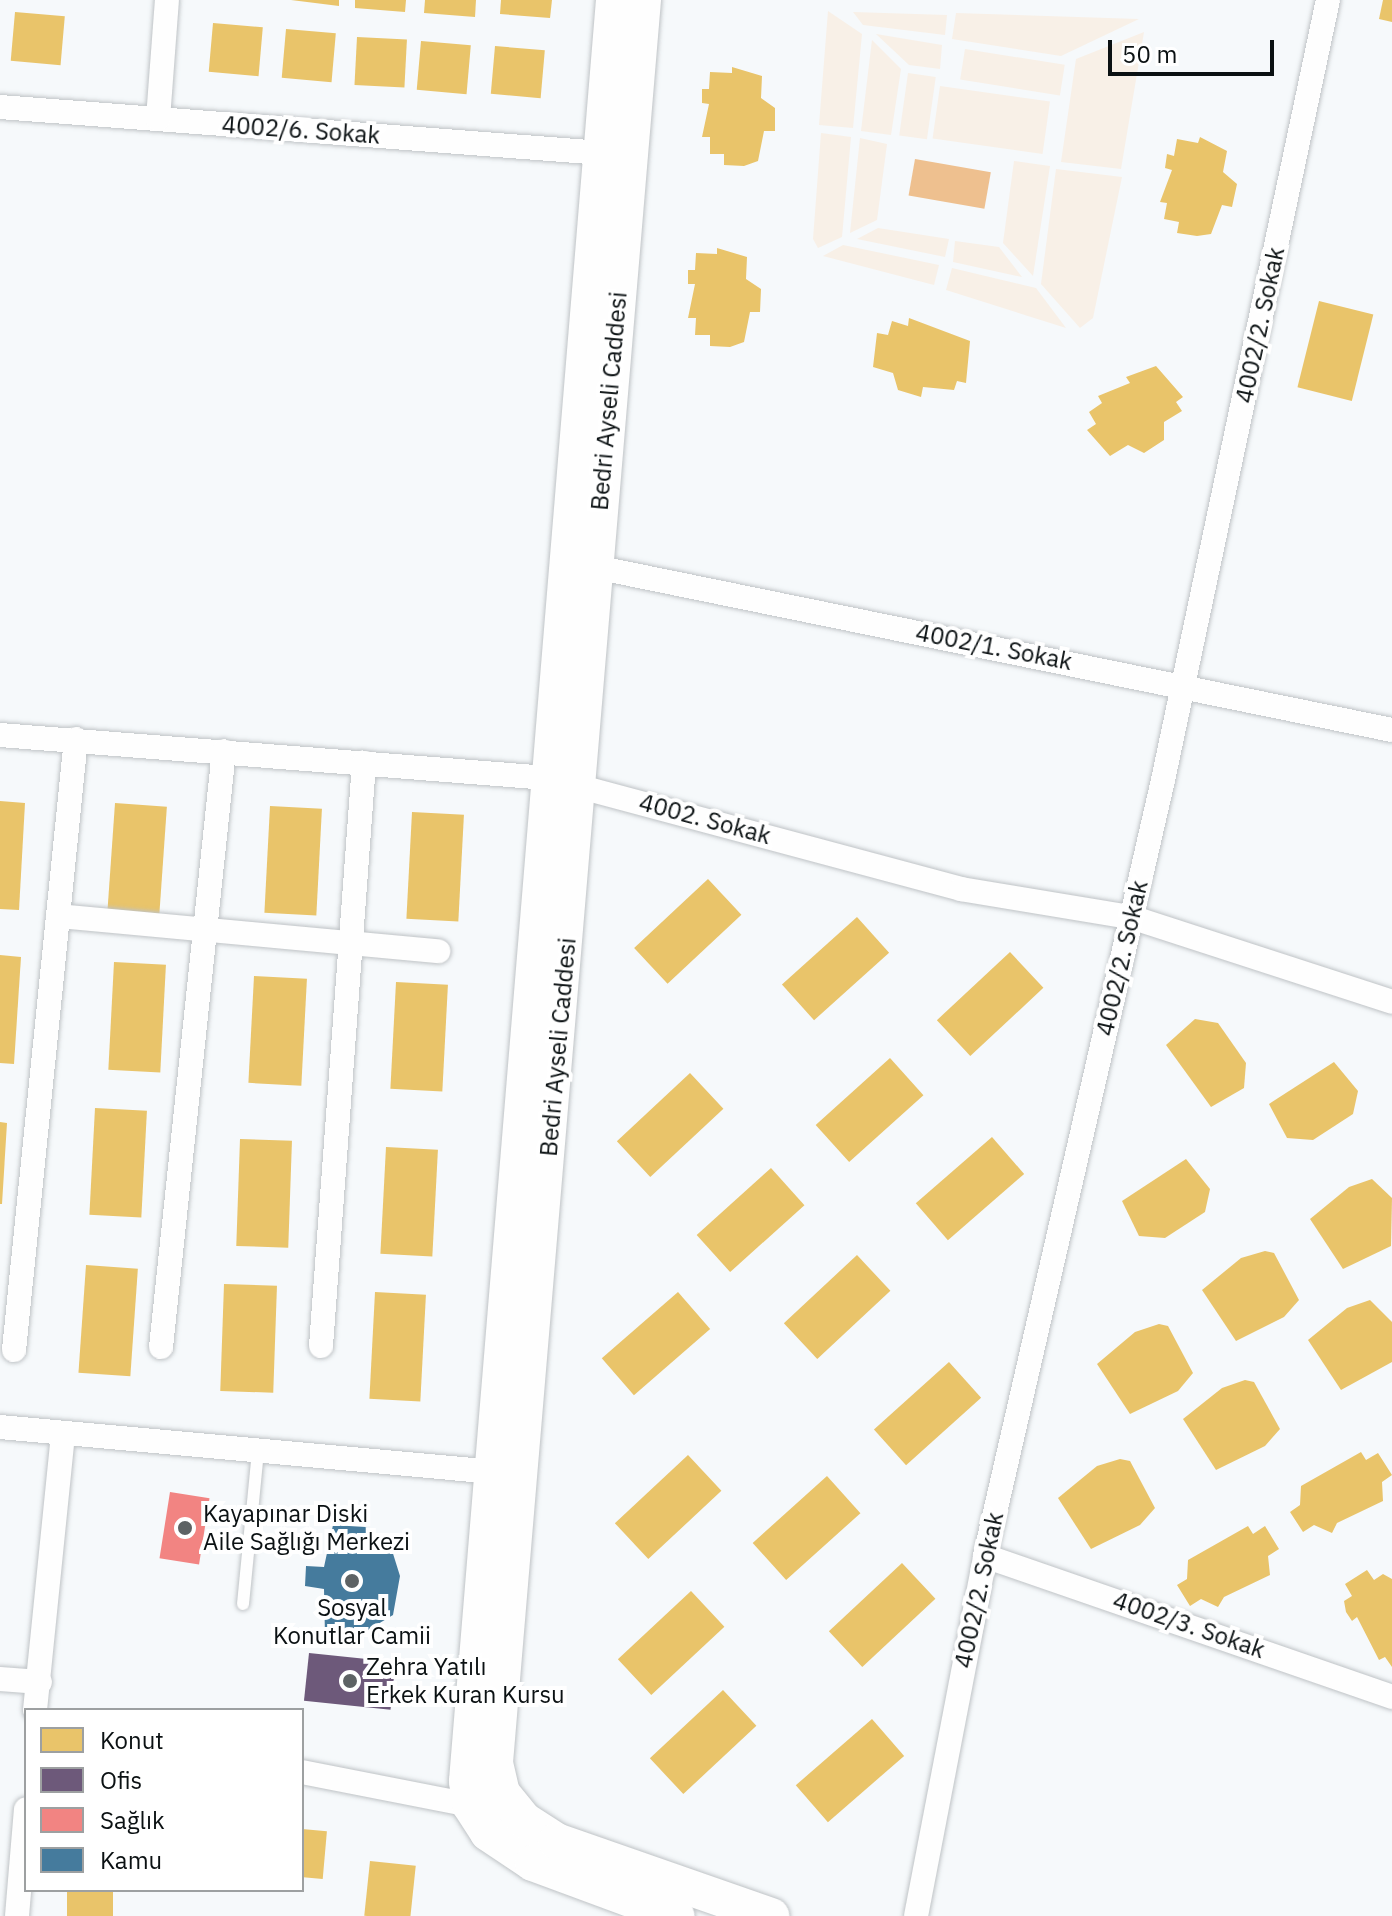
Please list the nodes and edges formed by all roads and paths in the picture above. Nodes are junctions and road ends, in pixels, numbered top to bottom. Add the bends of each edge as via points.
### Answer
1 (167, 0) edge
2 (614, 0) edge
3 (643, 0) edge
4 (1328, 0) edge
5 (0, 107) edge
6 (158, 119) junction
7 (602, 153) junction
8 (595, 567) junction
9 (1184, 685) junction
10 (1392, 730) edge
11 (0, 735) edge
12 (76, 739) junction
13 (224, 751) junction
14 (364, 763) junction
15 (564, 781) junction
16 (58, 916) junction
17 (1131, 917) junction
18 (205, 930) junction
19 (351, 943) junction
20 (438, 951) dead end
21 (1392, 1002) edge
22 (321, 1346) dead end
23 (161, 1347) dead end
24 (14, 1350) dead end
25 (0, 1427) edge
26 (63, 1433) junction
27 (258, 1451) junction
28 (492, 1472) junction
29 (985, 1556) junction
30 (243, 1604) dead end
31 (0, 1679) edge
32 (40, 1682) junction
33 (1392, 1697) edge
34 (35, 1708) edge
35 (304, 1772) edge
36 (470, 1805) junction
37 (24, 1833) edge
38 (17, 1916) edge
39 (676, 1916) edge
40 (771, 1916) edge
41 (916, 1916) edge

1 - 6 street
2 - 7 main road, Bedri Ayseli Caddesi
3 - 8 main road, Bedri Ayseli Caddesi
4 - 9 street, 4002/2. Sokak
5 - 6 street, 4002/6. Sokak
6 - 7 street, 4002/6. Sokak
7 - 15 main road, Bedri Ayseli Caddesi
8 - 9 street, 4002/1. Sokak
8 - 15 main road, Bedri Ayseli Caddesi
9 - 10 street, 4002/1. Sokak
9 - 17 street, 4002/2. Sokak
11 - 12 street, 4002. Sokak
12 - 13 street, 4002. Sokak
12 - 16 street
13 - 14 street, 4002. Sokak
13 - 18 street
14 - 15 street, 4002. Sokak
14 - 19 street
15 - 17 street, 4002. Sokak via 961,889
15 - 28 main road, Bedri Ayseli Caddesi
15 - 40 main road, Bedri Ayseli Caddesi via 495,1763 502,1793 524,1820 556,1841
16 - 18 street
16 - 24 street
17 - 21 street, 4002. Sokak
17 - 29 street, 4002/2. Sokak
18 - 19 street
18 - 23 street
19 - 20 street
19 - 22 street
25 - 26 street
26 - 27 street
26 - 32 street
27 - 28 street
27 - 30 lane
28 - 36 main road, Bedri Ayseli Caddesi via 466,1737
29 - 33 street, 4002/3. Sokak
29 - 41 street, 4002/2. Sokak
31 - 32 street
32 - 34 street
35 - 36 street
36 - 39 main road via 488,1833 533,1863
37 - 38 street

